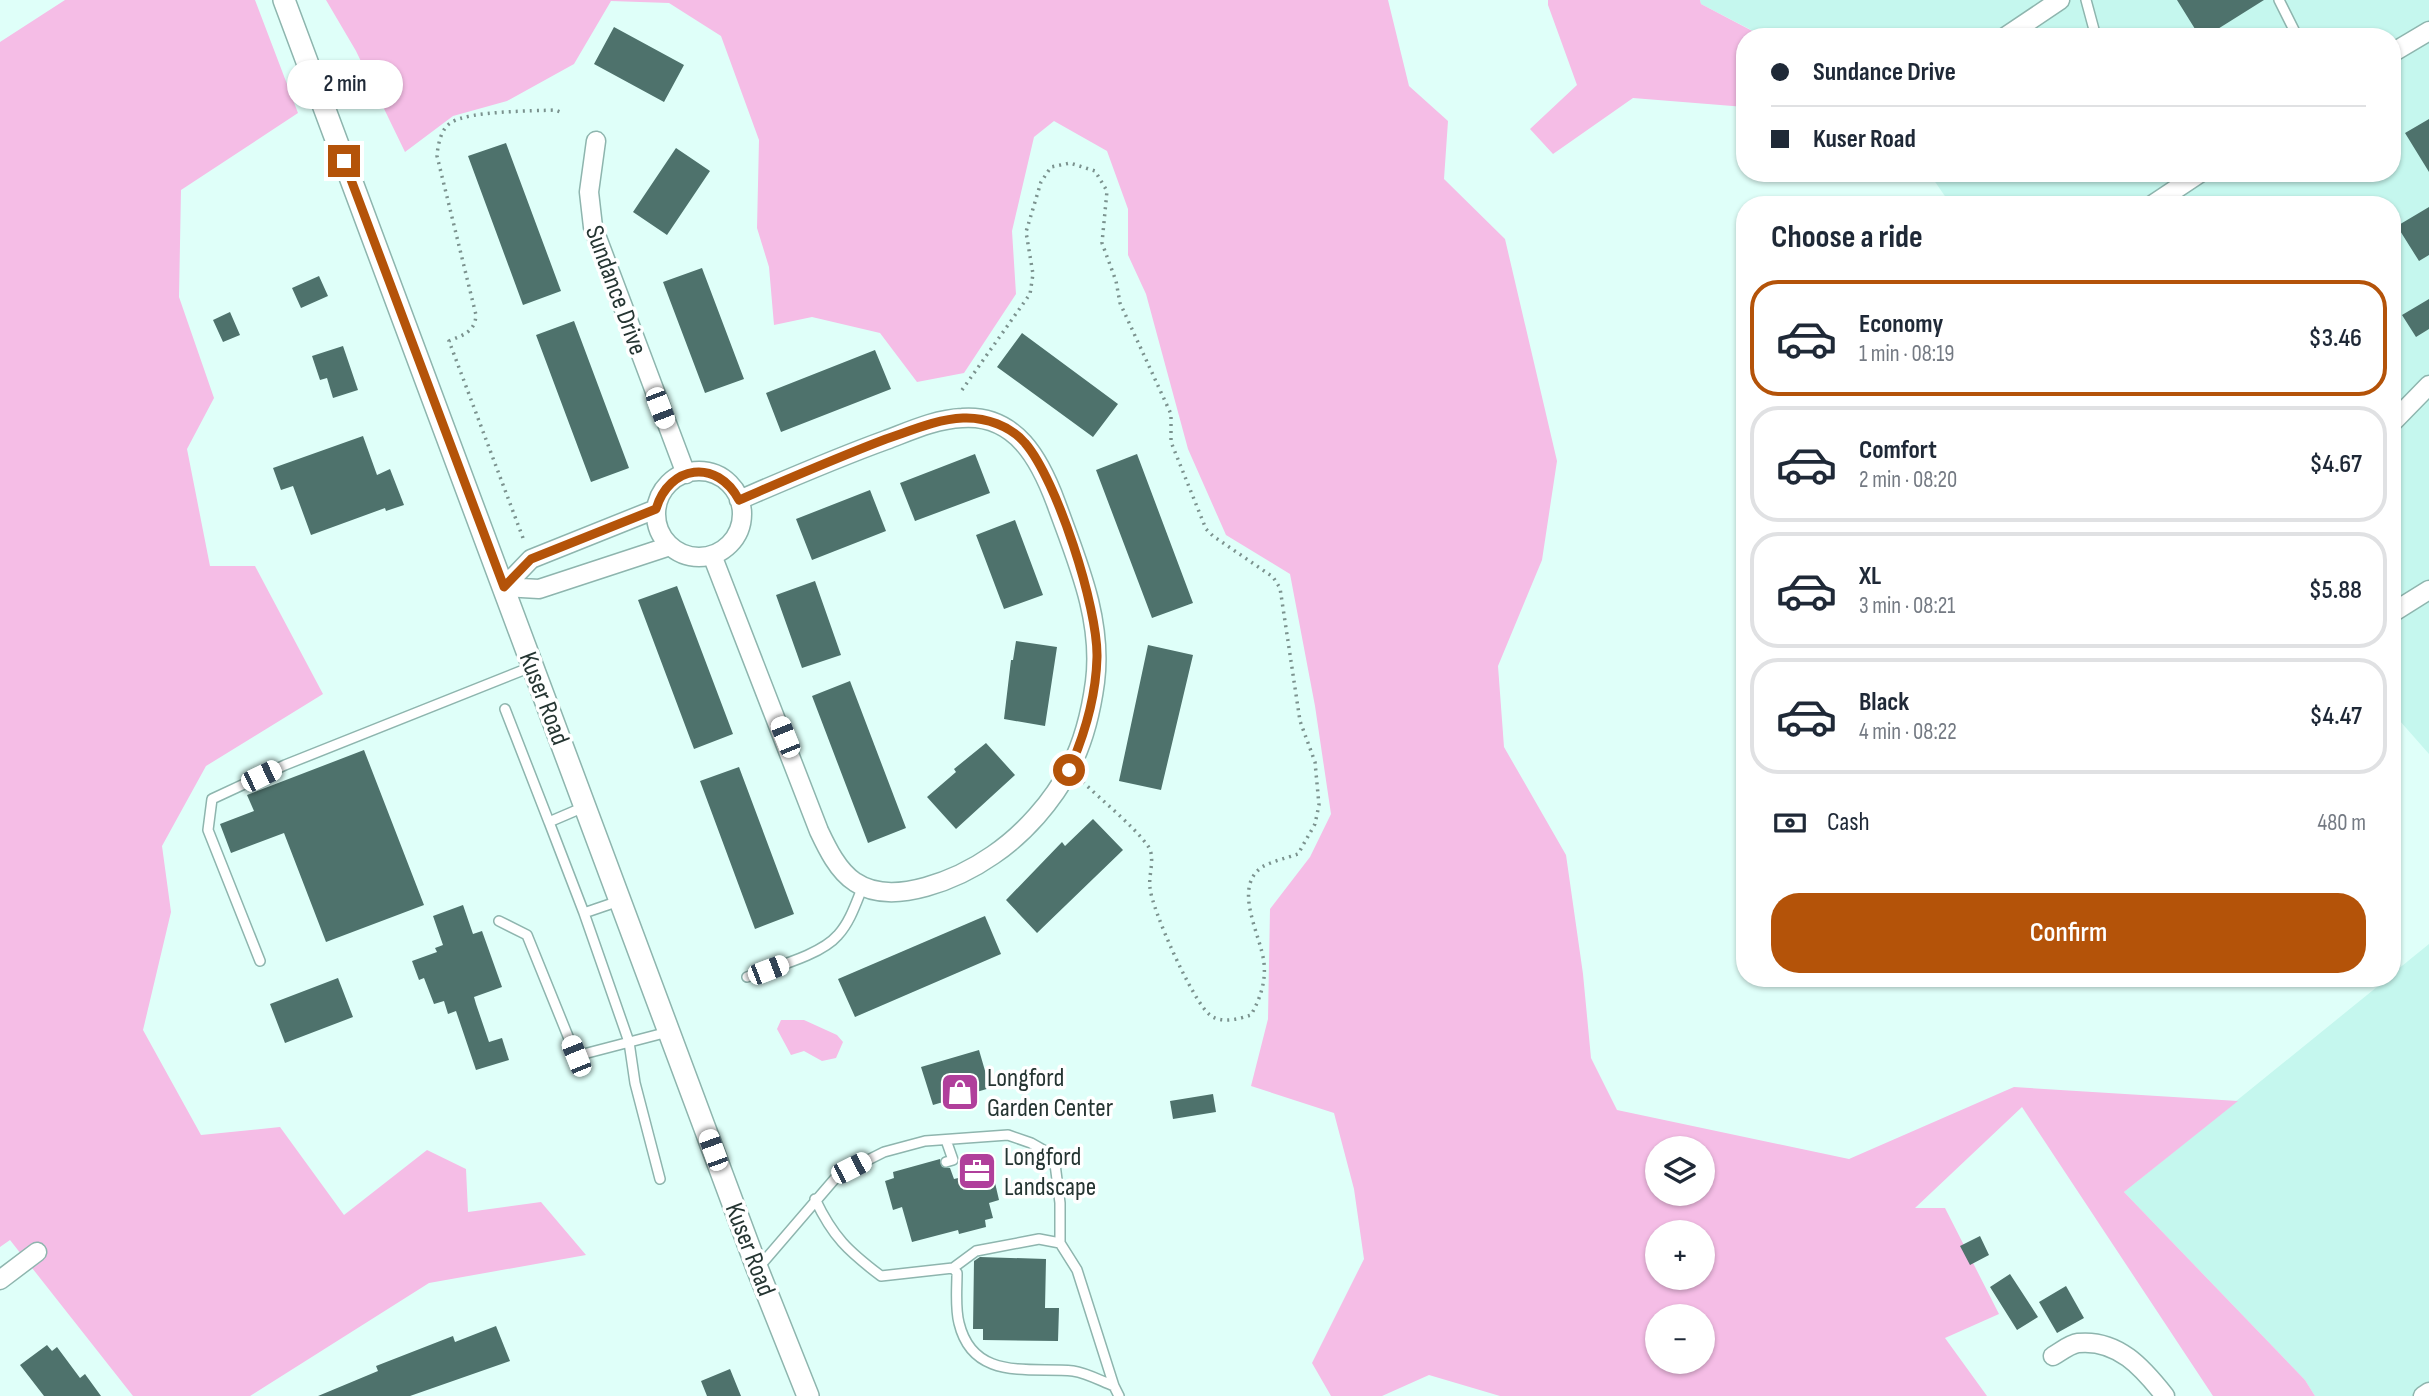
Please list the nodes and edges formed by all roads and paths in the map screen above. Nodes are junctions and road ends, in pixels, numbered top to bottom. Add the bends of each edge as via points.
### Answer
1 (284, 0) edge
2 (2060, 0) edge
3 (2086, 0) edge
4 (2279, 0) edge
5 (2018, 28) edge
6 (2094, 28) edge
7 (2293, 28) edge
8 (2429, 31) edge
9 (2401, 48) edge
10 (563, 113) dead end
11 (596, 141) dead end
12 (2186, 182) edge
13 (2166, 196) edge
14 (2429, 385) edge
15 (962, 390) dead end
16 (2401, 414) edge
17 (686, 474) junction
18 (739, 500) junction
19 (656, 509) junction
20 (523, 538) dead end
21 (670, 546) junction
22 (712, 555) junction
23 (504, 587) junction
24 (2429, 590) edge
25 (2401, 607) edge
26 (533, 666) junction
27 (505, 709) dead end
28 (1081, 779) dead end
29 (586, 807) junction
30 (549, 822) junction
31 (863, 886) junction
32 (621, 901) junction
33 (584, 913) junction
34 (499, 921) dead end
35 (260, 961) dead end
36 (747, 977) dead end
37 (670, 1032) junction
38 (629, 1042) junction
39 (946, 1140) junction
40 (946, 1162) dead end
41 (660, 1179) dead end
42 (816, 1199) junction
43 (1060, 1243) junction
44 (37, 1252) dead end
45 (757, 1268) junction
46 (953, 1268) junction
47 (0, 1280) edge
48 (2053, 1356) dead end
49 (1114, 1386) junction
50 (2429, 1392) edge
51 (808, 1396) edge
52 (1119, 1396) edge
53 (2165, 1396) edge
54 (2423, 1396) edge

1 - 23 street, Kuser Road
2 - 5 street
3 - 6 lane
4 - 7 lane
8 - 9 street
10 - 20 path via 465,117 446,127 438,143 437,156 476,314 469,332 449,341
11 - 17 street, Sundance Drive via 589,192 593,227
12 - 13 street
14 - 16 street
15 - 28 path via 1030,294 1033,274 1026,232 1041,181 1051,167 1070,163 1095,171 1107,191 1102,243 1120,303 1171,414 1171,442 1206,529 1273,577 1280,588 1300,721 1315,762 1319,804 1315,824 1298,854 1264,866 1252,877 1248,894 1264,964 1261,996 1251,1015 1238,1020 1210,1016 1154,907 1149,848
17 - 18 street via 704,472 722,478
17 - 19 street via 666,487
18 - 22 street via 737,533 723,550
18 - 31 street via 911,430 963,418 985,420 1012,432 1036,459 1082,571 1096,642 1095,682 1083,737 1054,792 1022,831 970,868 917,891 888,892
19 - 21 street via 659,529
19 - 23 street via 531,559
21 - 22 street via 690,556
21 - 23 street via 539,589
22 - 31 street via 819,831 845,873
23 - 26 street, Kuser Road
24 - 25 street
26 - 29 street, Kuser Road
26 - 35 lane via 212,799 208,830
27 - 30 lane
29 - 30 lane
29 - 32 street, Kuser Road
30 - 33 lane
31 - 36 lane via 837,937 808,954
32 - 33 lane
32 - 37 street, Kuser Road
33 - 38 lane
34 - 38 lane via 527,935 576,1056
37 - 38 lane
37 - 45 street, Kuser Road
38 - 41 lane
39 - 40 lane via 953,1160
39 - 42 lane via 884,1152 838,1175
39 - 43 lane via 1011,1135 1045,1152 1055,1164
42 - 45 lane
42 - 46 lane via 846,1250 881,1276
43 - 46 lane via 1039,1239 976,1251
43 - 49 lane via 1077,1269
44 - 47 street
45 - 51 street, Kuser Road
46 - 49 lane via 959,1323 972,1350 985,1362 998,1367 1076,1371
48 - 53 street via 2076,1343 2110,1347 2138,1363
49 - 52 lane
50 - 54 street

